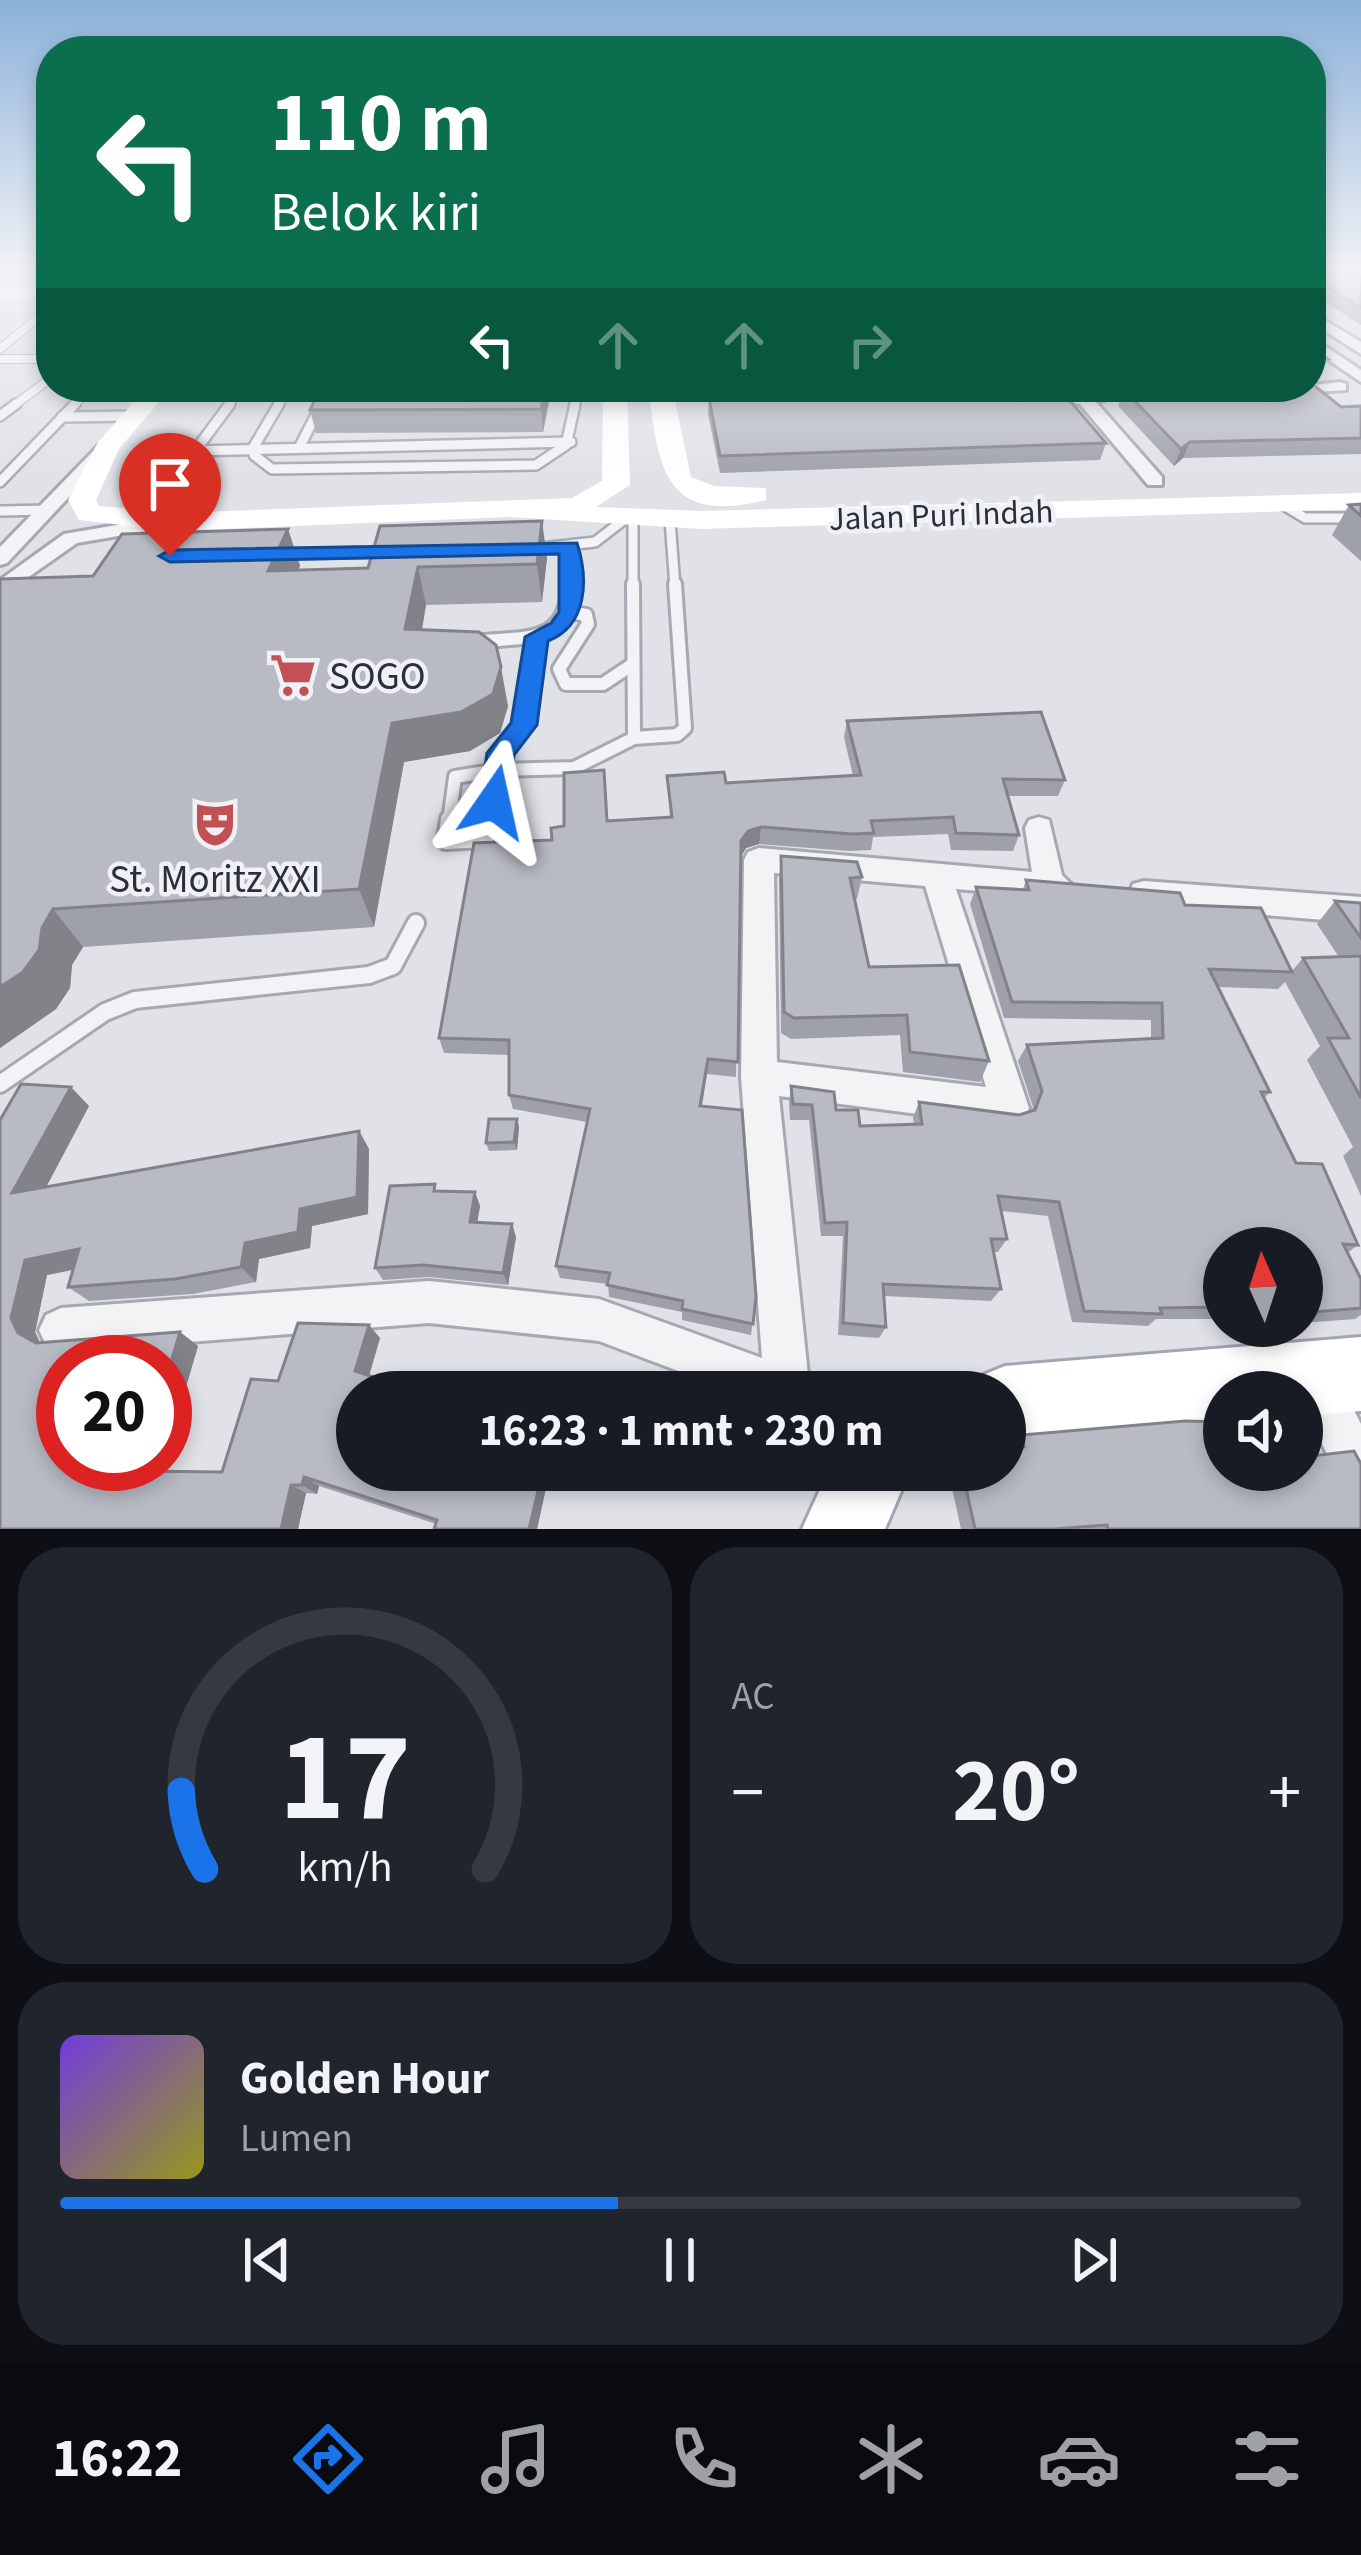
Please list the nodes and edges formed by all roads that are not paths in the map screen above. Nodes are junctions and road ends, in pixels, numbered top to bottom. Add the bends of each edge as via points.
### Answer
1 (1326, 352) edge
2 (6, 359) edge
3 (0, 369) edge
4 (1361, 377) edge
5 (1326, 387) edge
6 (1340, 387) dead end
7 (36, 389) edge
8 (76, 402) edge
9 (141, 402) edge
10 (231, 402) edge
11 (281, 402) edge
12 (322, 402) edge
13 (575, 402) edge
14 (617, 402) edge
15 (662, 402) edge
16 (1087, 402) edge
17 (0, 416) edge
18 (124, 416) junction
19 (62, 417) junction
20 (571, 442) junction
21 (107, 447) junction
22 (299, 448) junction
23 (254, 452) junction
24 (1361, 474) edge
25 (1155, 481) junction
26 (0, 482) edge
27 (1361, 501) edge
28 (1282, 504) junction
29 (39, 510) junction
30 (0, 511) edge
31 (520, 513) junction
32 (1361, 518) edge
33 (629, 520) junction
34 (670, 520) junction
35 (175, 522) junction
36 (135, 525) junction
37 (570, 548) junction
38 (523, 549) edge
39 (121, 550) edge
40 (406, 551) edge
41 (266, 554) edge
42 (0, 559) edge
43 (0, 590) edge
44 (570, 612) junction
45 (536, 637) junction
46 (483, 641) edge
47 (634, 664) junction
48 (634, 738) junction
49 (498, 770) junction
50 (1040, 828) dead end
51 (936, 873) junction
52 (1049, 885) junction
53 (1361, 910) edge
54 (416, 923) dead end
55 (759, 1077) junction
56 (0, 1084) edge
57 (61, 1330) dead end
58 (741, 1371) edge
59 (789, 1371) edge
60 (1338, 1377) edge
61 (1026, 1402) edge
62 (1361, 1473) edge
63 (861, 1491) edge
64 (843, 1529) edge

1 - 4 street
2 - 3 lane
5 - 6 street
7 - 17 lane
8 - 19 lane
9 - 18 main road
10 - 23 lane via 195,451
11 - 23 lane
12 - 22 lane
13 - 20 lane
14 - 31 main road via 612,491 578,506
15 - 25 main road, Jalan Puri Indah via 672,466 694,490
16 - 25 street
18 - 19 lane
18 - 21 main road
19 - 26 lane
20 - 22 lane
20 - 23 lane via 536,465 272,470
21 - 29 street
21 - 35 main road via 82,508
22 - 23 lane
24 - 25 main road, Jalan Puri Indah
27 - 28 main road, Jalan Puri Indah
28 - 32 lane via 1305,518
28 - 34 main road, Jalan Puri Indah
29 - 30 lane
29 - 42 street
31 - 33 main road, Jalan Puri Indah
31 - 35 main road
33 - 34 main road, Jalan Puri Indah
33 - 37 lane via 613,535
33 - 47 lane
34 - 48 lane via 686,724 677,735
35 - 36 street
36 - 39 lane
36 - 43 street via 71,538
37 - 38 lane
37 - 44 lane
40 - 41 lane
44 - 45 lane via 559,628
44 - 47 lane via 590,623 563,658 566,683 613,683
45 - 46 lane
45 - 49 lane via 524,725 504,746
47 - 48 lane
48 - 49 lane via 574,768
49 - 49 lane via 455,777 446,841 490,833
50 - 52 street
51 - 52 street
51 - 55 street via 759,860
51 - 55 street via 1011,1108
52 - 53 street
54 - 56 lane via 406,950 381,971 135,1000
55 - 59 street
57 - 58 street via 429,1302 599,1320
60 - 61 main road
60 - 62 street
63 - 64 main road

